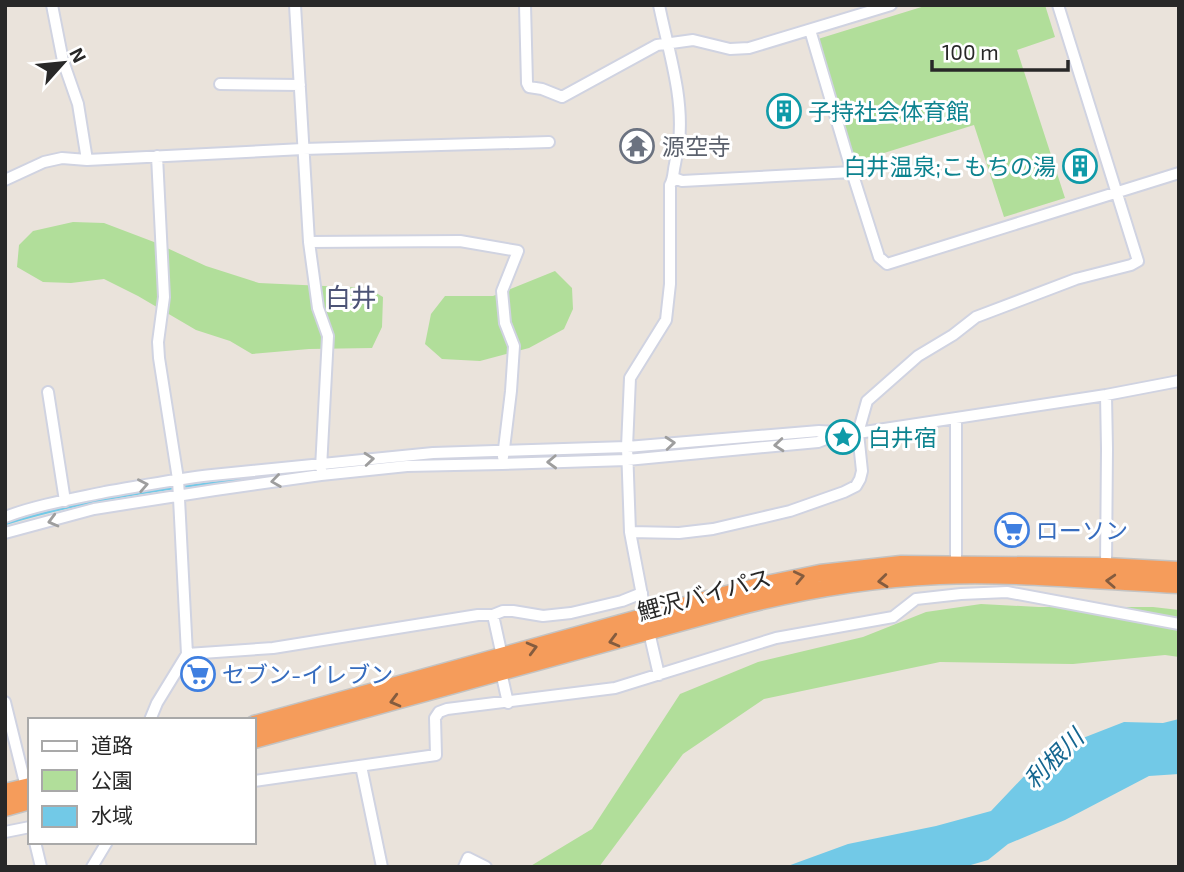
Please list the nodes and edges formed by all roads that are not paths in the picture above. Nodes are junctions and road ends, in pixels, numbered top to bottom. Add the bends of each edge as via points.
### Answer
1 (52, 5) edge
2 (295, 5) edge
3 (525, 5) edge
4 (659, 5) edge
5 (891, 5) edge
6 (1058, 5) edge
7 (810, 30) junction
8 (666, 43) junction
9 (220, 84) dead end
10 (300, 85) junction
11 (550, 142) dead end
12 (303, 149) junction
13 (157, 156) junction
14 (87, 160) junction
15 (852, 172) junction
16 (1179, 173) edge
17 (674, 178) junction
18 (5, 180) edge
19 (1118, 193) junction
20 (309, 242) junction
21 (1179, 381) edge
22 (48, 392) dead end
23 (1106, 394) junction
24 (956, 419) junction
25 (858, 433) junction
26 (627, 454) junction
27 (503, 457) junction
28 (321, 469) junction
29 (178, 487) junction
30 (65, 501) junction
31 (5, 517) edge
32 (630, 531) junction
33 (5, 533) edge
34 (1105, 566) junction
35 (956, 570) junction
36 (1179, 570) edge
37 (1179, 585) edge
38 (642, 593) junction
39 (493, 615) junction
40 (647, 624) junction
41 (1179, 624) edge
42 (187, 654) junction
43 (501, 664) junction
44 (659, 675) junction
45 (5, 702) edge
46 (508, 702) junction
47 (151, 718) edge
48 (256, 724) edge
49 (256, 739) edge
50 (361, 766) junction
51 (256, 781) edge
52 (28, 791) edge
53 (5, 792) edge
54 (5, 808) edge
55 (28, 827) edge
56 (5, 832) edge
57 (35, 844) edge
58 (106, 844) edge
59 (41, 867) edge
60 (92, 867) edge
61 (382, 867) edge
62 (464, 867) edge
63 (486, 867) edge

1 - 14 street via 62,61 78,104
2 - 10 street
3 - 8 street via 527,83 562,97
4 - 8 street
5 - 7 street
6 - 19 street
7 - 8 street via 749,48 730,49 693,40
7 - 15 street
8 - 17 street via 679,110
9 - 10 street
10 - 12 street
11 - 12 street
12 - 13 street
12 - 20 street
13 - 14 street
13 - 29 street via 164,297 159,358
14 - 18 street via 44,162
15 - 17 street
15 - 19 street via 879,257 887,264
16 - 19 street
17 - 26 street via 670,186 666,320 630,378
19 - 25 street via 1138,261 976,317 918,356 867,401
20 - 27 street via 460,241 517,251 502,291 505,323 514,346
20 - 28 street via 318,308 328,337
21 - 23 street
22 - 30 street
23 - 24 street
23 - 34 street
24 - 25 street
24 - 35 street
25 - 26 street via 770,434
25 - 32 street via 862,471 856,486 844,492 790,511 713,529
26 - 27 street
26 - 32 street
27 - 28 street via 433,453
28 - 29 street
28 -> 29 street
30 -> 29 street
29 -> 33 street
29 - 42 street
30 - 31 street
32 - 38 street
34 - 35 highway, 鯉沢バイパス
34 - 36 highway, 鯉沢バイパス
37 -> 35 highway, 鯉沢バイパス
35 - 40 highway, 鯉沢バイパス via 819,589
38 - 39 street via 571,613 543,616 503,611
38 - 40 street
39 - 42 street via 273,648
39 - 43 street
40 - 43 highway, 鯉沢バイパス
40 - 44 street
41 - 44 street via 1007,592 916,598 892,617 776,638
42 - 47 street
43 - 46 street
43 - 48 highway, 鯉沢バイパス
43 -> 49 highway, 鯉沢バイパス
44 - 46 street via 615,688
45 - 52 street
46 - 50 street via 439,712 435,718 436,755
50 - 51 street
50 - 61 street
52 - 53 highway
52 - 54 highway
55 - 56 street
57 - 59 street
58 - 60 street
62 - 63 street via 468,858

